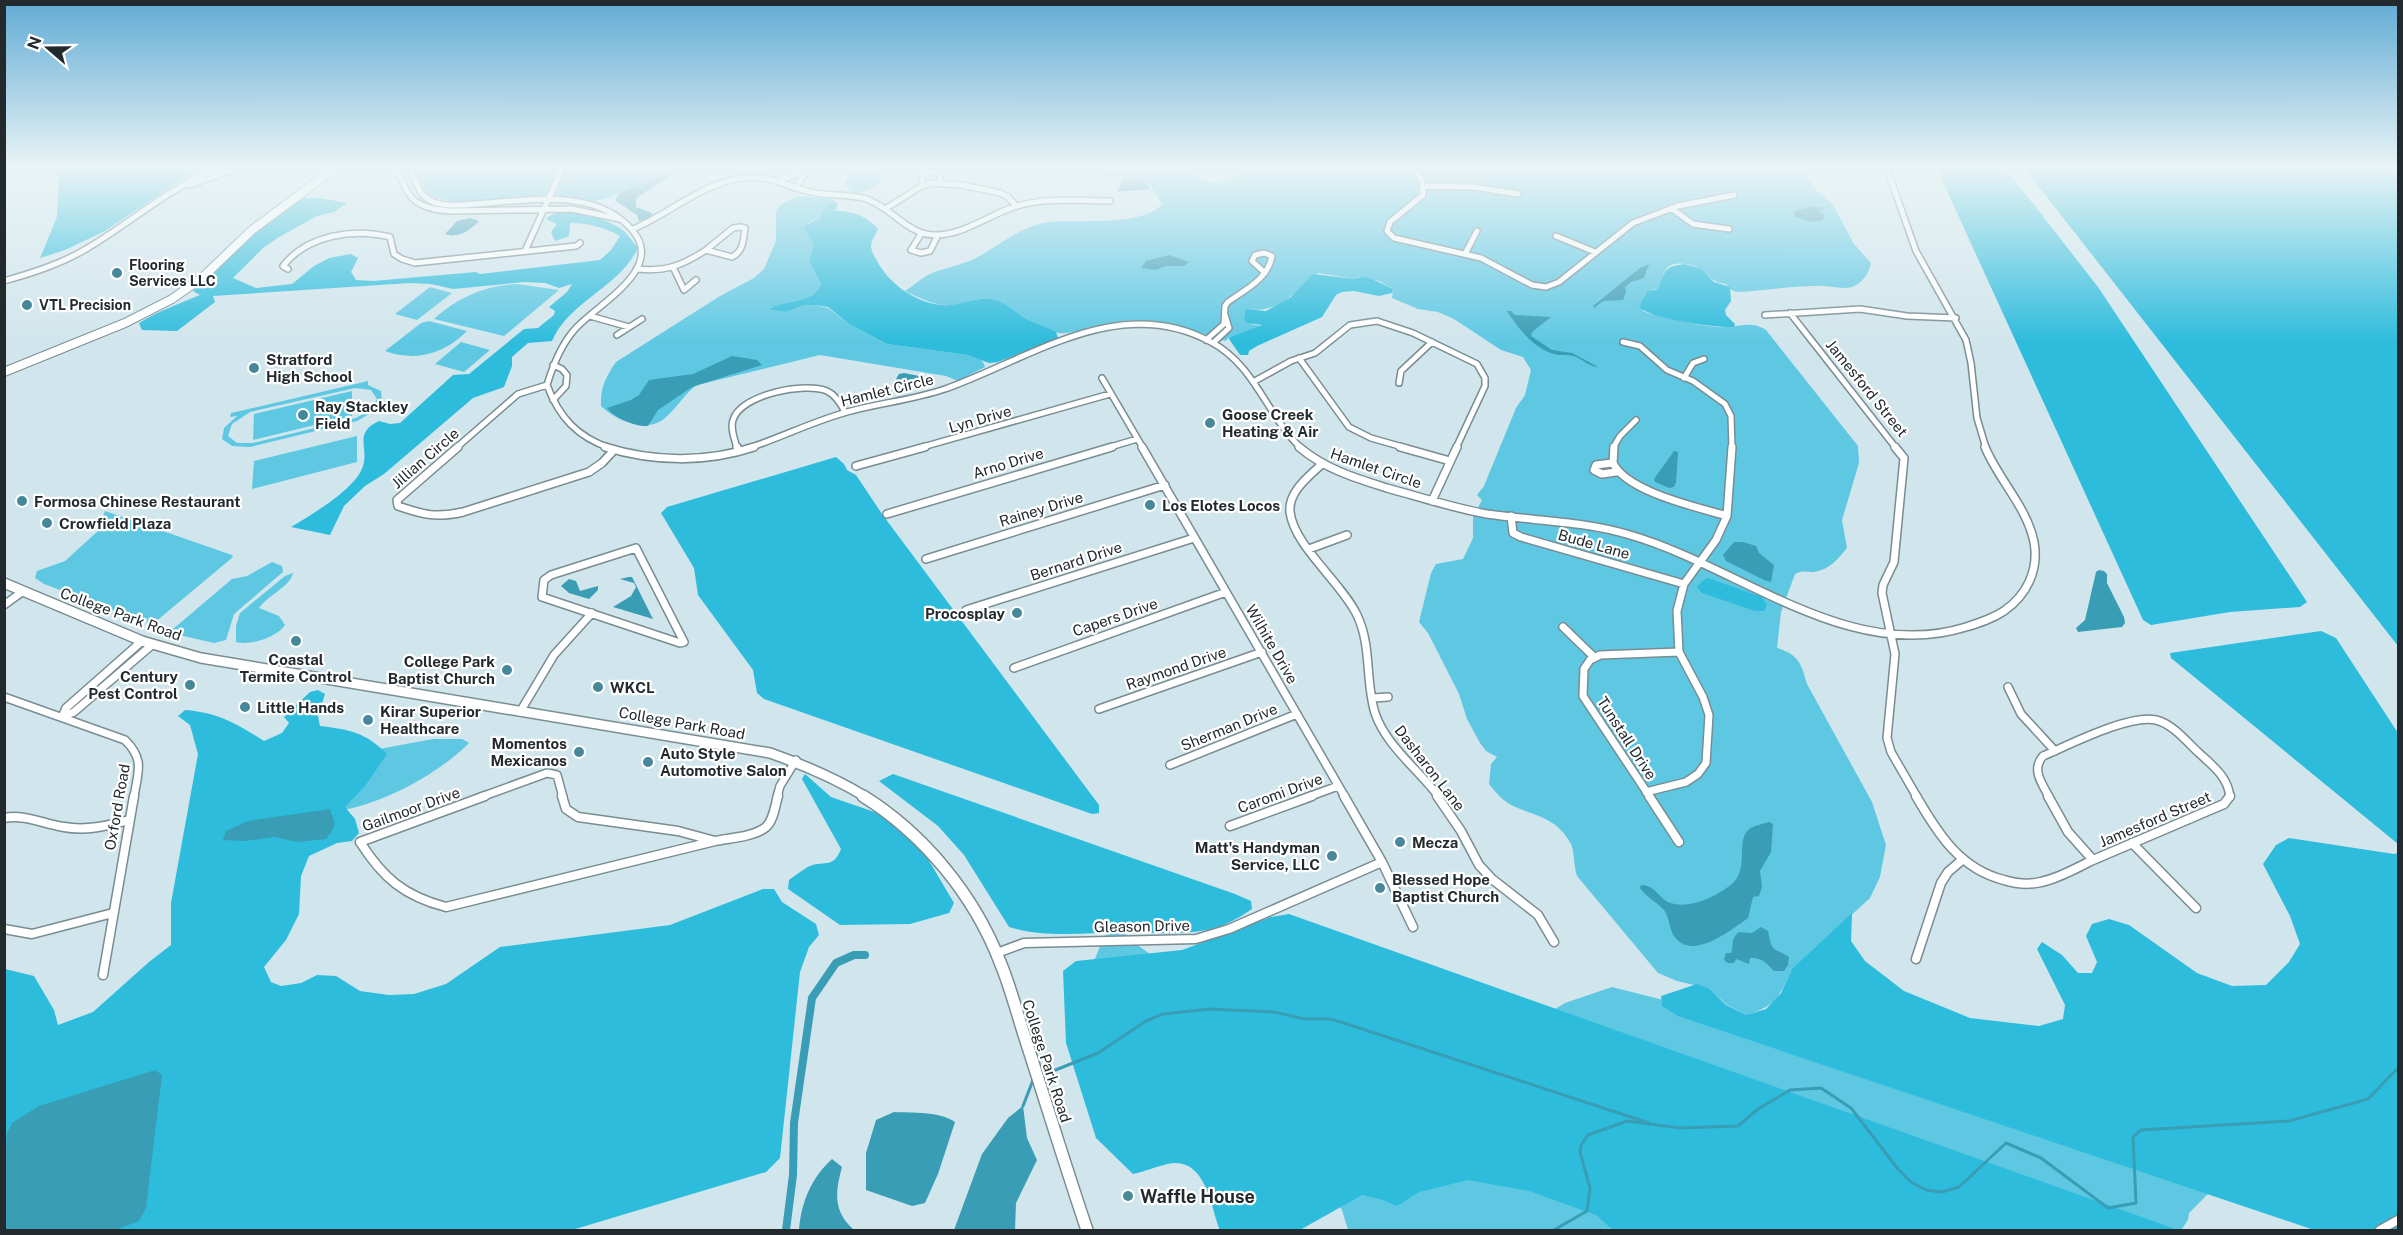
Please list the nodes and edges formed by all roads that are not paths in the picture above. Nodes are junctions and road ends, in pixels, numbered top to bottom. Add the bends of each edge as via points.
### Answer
1 (118, 227) edge
2 (257, 227) edge
3 (536, 227) edge
4 (630, 227) edge
5 (639, 227) edge
6 (908, 227) edge
7 (972, 227) edge
8 (1388, 227) edge
9 (1628, 227) edge
10 (1712, 227) edge
11 (1906, 227) edge
12 (633, 229) junction
13 (1730, 229) dead end
14 (1477, 231) dead end
15 (921, 234) junction
16 (938, 235) junction
17 (1556, 236) dead end
18 (580, 243) dead end
19 (525, 250) junction
20 (706, 250) junction
21 (1595, 252) junction
22 (1465, 254) junction
23 (288, 269) dead end
24 (638, 269) junction
25 (674, 269) junction
26 (1265, 273) dead end
27 (696, 280) dead end
28 (4, 281) edge
29 (1790, 313) junction
30 (590, 315) junction
31 (1225, 315) junction
32 (1765, 315) dead end
33 (1956, 318) junction
34 (642, 319) dead end
35 (629, 327) junction
36 (617, 335) dead end
37 (1206, 340) junction
38 (1432, 342) junction
39 (1623, 342) dead end
40 (1213, 343) junction
41 (1299, 358) junction
42 (1704, 359) dead end
43 (554, 365) junction
44 (4, 372) edge
45 (1102, 378) dead end
46 (1684, 378) junction
47 (1253, 382) junction
48 (1400, 383) dead end
49 (547, 385) junction
50 (1110, 394) junction
51 (553, 400) junction
52 (845, 412) junction
53 (1636, 420) dead end
54 (1137, 439) junction
55 (614, 450) junction
56 (738, 451) junction
57 (1450, 461) junction
58 (1612, 463) junction
59 (1322, 464) junction
60 (856, 466) dead end
61 (1616, 472) junction
62 (1165, 485) junction
63 (1432, 501) junction
64 (887, 514) dead end
65 (1511, 516) junction
66 (1726, 516) junction
67 (1347, 535) dead end
68 (1194, 538) junction
69 (1309, 549) junction
70 (926, 559) dead end
71 (1699, 560) junction
72 (4, 583) edge
73 (1684, 584) junction
74 (22, 592) junction
75 (1226, 592) junction
76 (4, 605) edge
77 (966, 610) dead end
78 (592, 614) junction
79 (1563, 627) dead end
80 (1892, 634) junction
81 (147, 642) junction
82 (1262, 652) junction
83 (1679, 652) junction
84 (1594, 657) junction
85 (1014, 668) dead end
86 (2008, 687) dead end
87 (4, 697) edge
88 (1373, 698) junction
89 (1388, 698) dead end
90 (1099, 709) dead end
91 (520, 712) junction
92 (1297, 714) junction
93 (62, 717) junction
94 (2055, 751) junction
95 (796, 760) junction
96 (1170, 765) dead end
97 (1338, 786) junction
98 (1646, 792) junction
99 (4, 818) edge
100 (129, 820) junction
101 (1230, 826) dead end
102 (715, 841) junction
103 (1678, 842) dead end
104 (2132, 843) junction
105 (1962, 860) junction
106 (2093, 860) junction
107 (1382, 862) junction
108 (2196, 908) dead end
109 (113, 912) junction
110 (1413, 927) dead end
111 (4, 929) edge
112 (1554, 942) dead end
113 (997, 953) junction
114 (1916, 959) dead end
115 (103, 975) dead end
116 (2398, 1220) edge
117 (1087, 1230) edge
118 (2380, 1230) edge

1 - 28 street via 52,266
2 - 44 main road via 172,300
3 - 19 street
4 - 12 street
5 - 12 street
6 - 15 street
7 - 16 street
8 - 22 street via 1387,231 1394,238
9 - 21 street
10 - 13 street
11 - 33 street, Hamlet Circle via 1931,279
12 - 24 street via 644,244
14 - 22 street
15 - 16 street
15 - 16 street via 912,247 915,252 930,251
17 - 21 street
18 - 19 street
19 - 23 street via 415,263 395,255 390,237 323,237 310,241 288,259 283,266
20 - 20 street via 734,228 745,228 738,254 732,257
20 - 25 street
21 - 22 street via 1559,282 1546,287 1532,285 1489,261
24 - 25 street
24 - 30 street
25 - 27 street via 684,290
26 - 31 street via 1260,281 1232,297 1225,306
29 - 32 street
29 - 33 street via 1860,309
29 - 80 street, Jamesford Street via 1904,458 1894,562 1882,593
30 - 35 street
30 - 43 street via 564,344
31 - 37 street via 1220,328
31 - 40 street via 1229,328
33 - 80 street, Hamlet Circle via 1972,366 1982,435 1993,465 2024,515 2033,538 2032,575 2024,594 2007,611 1979,624 1946,633
34 - 35 street
35 - 36 street
37 - 40 street, Hamlet Circle
37 - 52 street, Hamlet Circle via 1152,324 1101,328 1074,335 951,388
38 - 41 street via 1393,325 1363,322 1341,330 1315,353
38 - 48 street via 1401,370
38 - 57 street via 1477,364 1485,378 1485,386
39 - 46 street via 1640,346 1667,370
40 - 47 street, Hamlet Circle via 1236,359
41 - 47 street
41 - 57 street via 1349,427 1371,438
42 - 46 street via 1693,363
43 - 49 street
43 - 51 street via 567,375 566,386
45 - 50 street, Wilhite Drive
46 - 66 street via 1714,394 1731,416 1730,497
47 - 59 street, Hamlet Circle via 1300,449
49 - 51 street, Hamlet Circle
49 - 55 street, Jillian Circle via 509,401 404,492 397,500 398,506 428,516 463,512 589,472
50 - 54 street, Wilhite Drive
50 - 60 street, Lyn Drive
51 - 55 street, Hamlet Circle via 567,423
52 - 56 street, Hamlet Circle
52 - 56 street via 837,398 813,387 756,399 733,419
53 - 58 street via 1613,447
54 - 62 street, Wilhite Drive
54 - 64 street, Arno Drive
55 - 56 street, Hamlet Circle via 673,458
57 - 63 street
58 - 61 street
58 - 61 street via 1596,465 1594,470 1602,474
59 - 63 street, Hamlet Circle
59 - 69 street, Dasharon Lane via 1289,504 1290,518
61 - 66 street via 1665,495
62 - 68 street, Wilhite Drive
62 - 70 street, Rainey Drive
63 - 65 street, Hamlet Circle
65 - 71 street, Hamlet Circle via 1610,529
65 - 73 street, Bude Lane via 1513,533 1521,537
66 - 71 street via 1716,540
67 - 69 street
68 - 75 street, Wilhite Drive
68 - 77 street, Bernard Drive
69 - 88 street, Dasharon Lane via 1358,617
71 - 73 street
71 - 80 street, Hamlet Circle via 1832,621
72 - 74 main road, College Park Road
73 - 83 street via 1677,611
74 - 76 street
74 - 81 main road, College Park Road
75 - 82 street, Wilhite Drive
75 - 85 street, Capers Drive
78 - 78 street via 542,597 544,580 636,548 684,642
78 - 91 street via 554,655
79 - 84 street
80 - 105 street, Jamesford Street via 1895,667 1887,722 1891,752 1949,846
81 - 91 main road, College Park Road via 205,659
81 - 93 street via 74,712
82 - 90 street, Raymond Drive
82 - 92 street, Wilhite Drive
83 - 84 street
83 - 98 street via 1709,715 1706,763 1686,782
84 - 98 street, Tunstall Drive via 1585,668 1582,696
86 - 94 street via 2016,710
87 - 93 street, Oxford Road
88 - 89 street
88 - 112 street, Dasharon Lane via 1381,726 1440,800 1479,865 1538,914
91 - 95 main road, College Park Road
92 - 96 street, Sherman Drive
92 - 97 street, Wilhite Drive
93 - 100 street, Oxford Road via 125,740 136,751 140,761
94 - 104 street, Jamesford Street via 2130,721 2153,719 2172,728 2223,776 2230,798 2224,804
94 - 106 street, Jamesford Street via 2038,761 2037,776 2068,832
95 - 102 street, Gailmoor Drive via 780,786 766,826
95 - 113 main road, College Park Road via 878,803 915,834 955,880
97 - 101 street, Caromi Drive
97 - 107 street, Wilhite Drive
98 - 103 street, Tunstall Drive
99 - 100 street via 24,814 61,827 90,830
100 - 109 street, Oxford Road
102 - 102 street, Gailmoor Drive via 678,831 579,817 566,809 557,775 547,773 360,842 393,881 429,903 446,907
104 - 106 street, Jamesford Street
104 - 108 street
105 - 106 street, Jamesford Street via 1989,875 2025,884 2041,882
105 - 114 street via 1941,883
107 - 110 street, Wilhite Drive
107 - 113 street, Gleason Drive via 1229,929 1196,939 1024,943
109 - 111 street via 32,934
109 - 115 street, Oxford Road
113 - 117 main road, College Park Road
116 - 118 street

